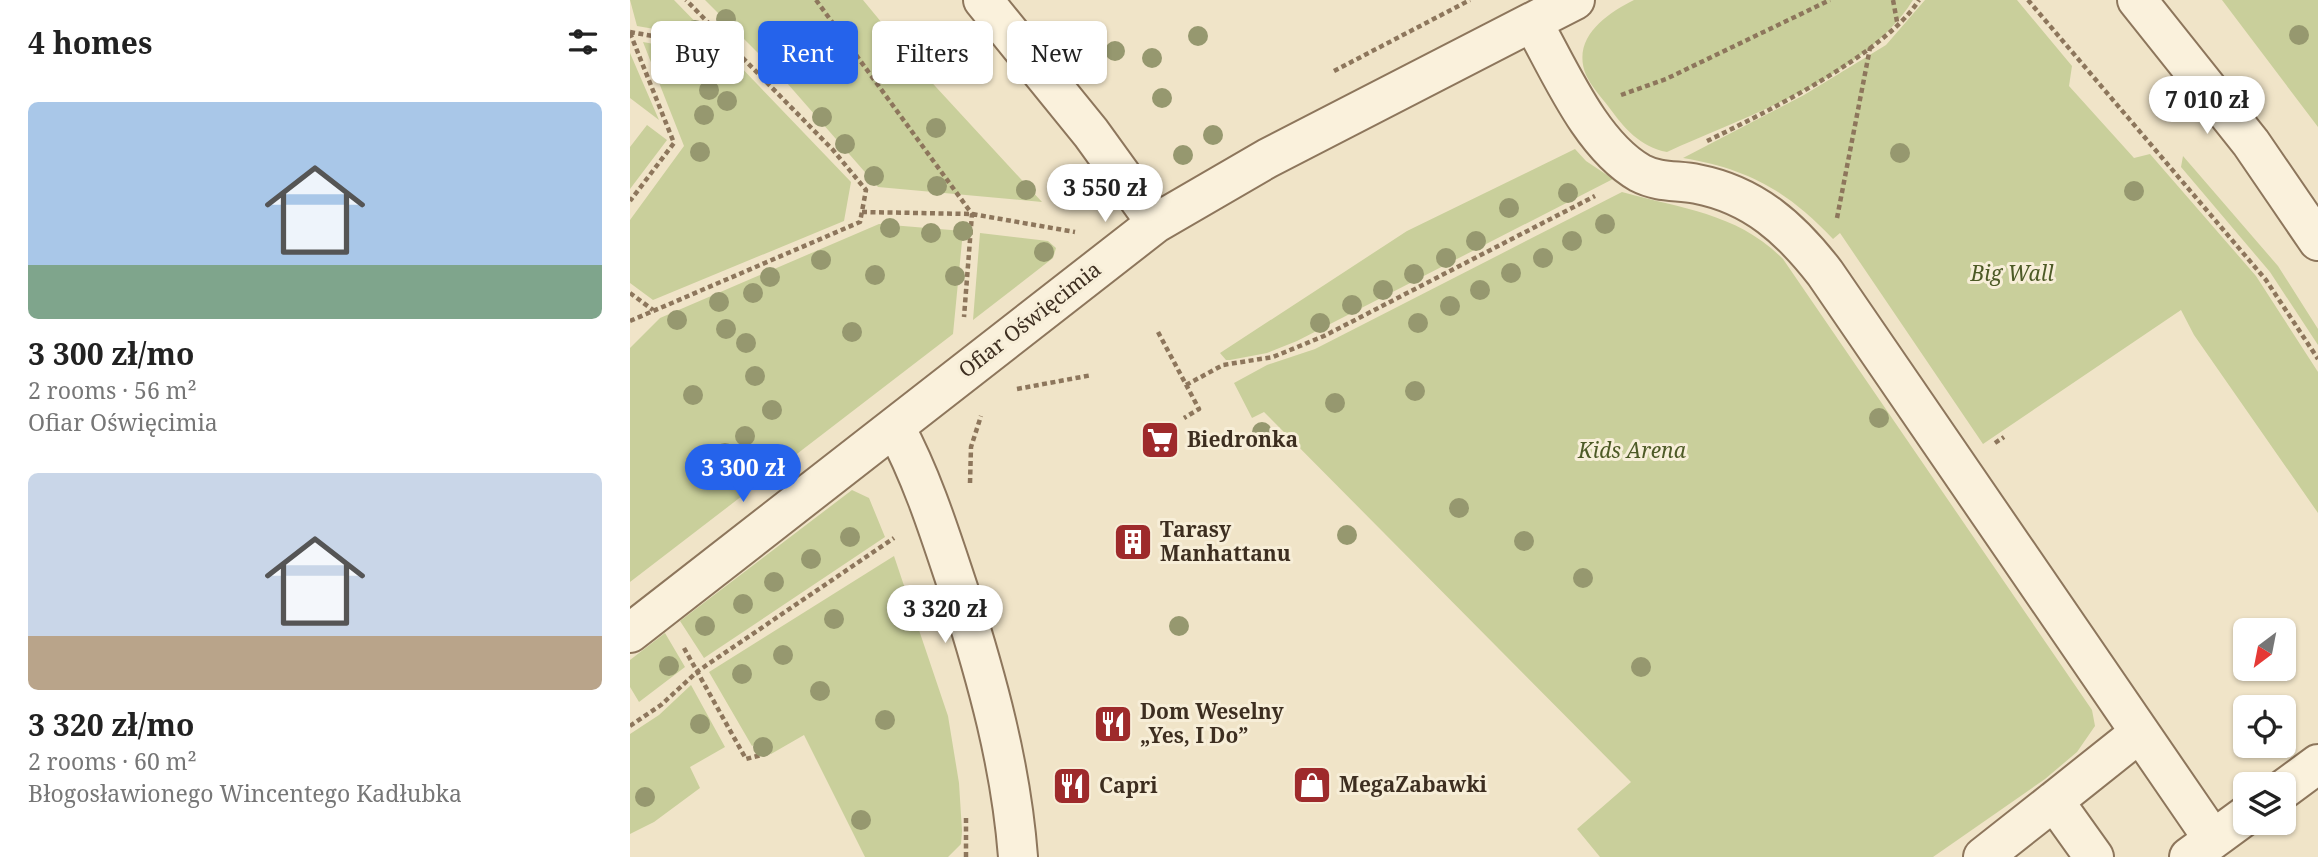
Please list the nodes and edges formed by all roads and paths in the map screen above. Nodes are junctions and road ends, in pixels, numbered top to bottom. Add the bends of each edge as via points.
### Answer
1 (686, 0) edge
2 (816, 0) edge
3 (983, 0) edge
4 (1575, 0) edge
5 (1830, 0) edge
6 (1893, 0) edge
7 (1920, 0) edge
8 (2028, 0) edge
9 (2137, 0) edge
10 (708, 21) edge
11 (1533, 23) junction
12 (1898, 28) junction
13 (630, 33) edge
14 (651, 36) edge
15 (1870, 47) junction
16 (744, 56) edge
17 (1614, 97) dead end
18 (1640, 173) junction
19 (630, 201) edge
20 (862, 212) junction
21 (972, 214) junction
22 (1156, 223) junction
23 (1837, 224) dead end
24 (1079, 233) dead end
25 (2318, 242) edge
26 (630, 293) edge
27 (653, 311) junction
28 (630, 321) edge
29 (963, 327) dead end
30 (1158, 332) dead end
31 (2318, 359) edge
32 (1092, 376) dead end
33 (1186, 385) junction
34 (1015, 389) dead end
35 (1184, 418) dead end
36 (895, 426) junction
37 (894, 538) dead end
38 (660, 608) junction
39 (630, 633) edge
40 (698, 671) junction
41 (630, 726) edge
42 (2138, 734) junction
43 (765, 754) dead end
44 (2318, 764) edge
45 (2296, 780) edge
46 (2053, 801) junction
47 (2233, 825) edge
48 (2201, 848) edge
49 (1018, 857) edge
50 (1983, 857) edge
51 (2094, 857) edge

1 - 10 path
2 - 21 path
3 - 22 street via 1091,133
4 - 11 street, Ofiar Oświęcimia
5 - 17 path via 1665,79
6 - 12 path
7 - 12 path
8 - 31 path via 2266,280
9 - 25 street via 2251,143
11 - 18 street via 1575,99 1610,149
11 - 22 street, Ofiar Oświęcimia via 1268,158
12 - 15 path
13 - 14 path
13 - 19 path via 674,143
15 - 18 path via 1786,102
15 - 23 path
16 - 20 path via 866,190
18 - 33 path via 1324,335 1273,357 1223,365
18 - 42 street via 1660,181 1732,193 1797,238
20 - 21 path
20 - 27 path via 860,222
21 - 24 path
21 - 29 path
22 - 36 street, Ofiar Oświęcimia
26 - 27 path
27 - 28 path
30 - 33 path
32 - 34 path
33 - 35 path via 1199,410
36 - 38 street, Ofiar Oświęcimia
36 - 49 street via 924,484 984,671 1012,789
37 - 40 path
38 - 39 street, Ofiar Oświęcimia
38 - 40 path
40 - 41 path
40 - 43 path via 746,759
42 - 46 street
42 - 48 street
44 - 45 street
46 - 50 street
46 - 51 street
47 - 48 street

